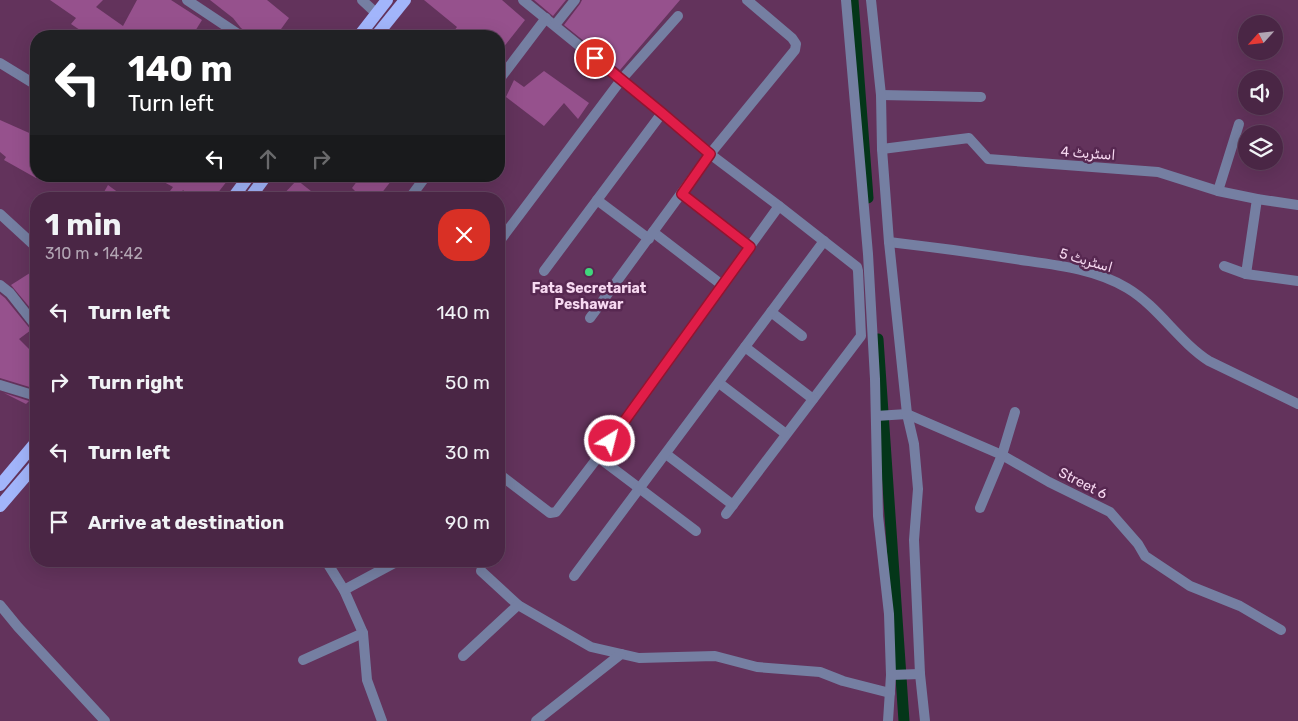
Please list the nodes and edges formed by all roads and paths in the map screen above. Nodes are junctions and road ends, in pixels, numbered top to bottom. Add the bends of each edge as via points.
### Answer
1 (187, 0) edge
2 (362, 0) edge
3 (387, 0) edge
4 (404, 0) edge
5 (523, 0) edge
6 (575, 0) edge
7 (747, 0) edge
8 (846, 0) edge
9 (871, 0) edge
10 (377, 14) junction
11 (678, 16) dead end
12 (546, 18) junction
13 (555, 25) junction
14 (232, 30) edge
15 (364, 30) edge
16 (381, 30) edge
17 (0, 63) edge
18 (505, 72) edge
19 (621, 80) junction
20 (30, 81) edge
21 (881, 95) junction
22 (981, 97) dead end
23 (662, 113) junction
24 (1239, 124) dead end
25 (882, 149) junction
26 (710, 154) junction
27 (1218, 191) junction
28 (682, 194) junction
29 (1257, 199) junction
30 (597, 200) junction
31 (1298, 205) edge
32 (779, 206) junction
33 (0, 214) edge
34 (505, 234) edge
35 (651, 236) junction
36 (824, 241) junction
37 (30, 242) edge
38 (889, 242) junction
39 (750, 247) junction
40 (1224, 266) dead end
41 (544, 271) dead end
42 (1246, 274) junction
43 (1298, 281) edge
44 (722, 285) junction
45 (0, 286) edge
46 (771, 312) junction
47 (30, 318) edge
48 (590, 318) dead end
49 (802, 336) dead end
50 (745, 347) junction
51 (719, 383) junction
52 (0, 385) edge
53 (30, 394) edge
54 (813, 399) junction
55 (1298, 404) edge
56 (1015, 412) dead end
57 (907, 414) junction
58 (876, 416) junction
59 (786, 434) junction
60 (30, 452) edge
61 (666, 454) junction
62 (1002, 455) junction
63 (598, 457) junction
64 (30, 471) edge
65 (505, 479) edge
66 (0, 485) edge
67 (640, 488) junction
68 (732, 505) junction
69 (0, 506) edge
70 (980, 508) dead end
71 (726, 514) dead end
72 (696, 531) dead end
73 (330, 567) edge
74 (387, 567) edge
75 (481, 571) dead end
76 (574, 576) dead end
77 (344, 590) junction
78 (0, 605) edge
79 (518, 605) junction
80 (1281, 630) dead end
81 (363, 633) junction
82 (621, 654) junction
83 (463, 656) dead end
84 (303, 660) dead end
85 (891, 674) junction
86 (920, 674) junction
87 (890, 693) junction
88 (885, 720) edge
89 (105, 721) edge
90 (382, 721) edge
91 (536, 721) edge
92 (925, 721) edge

1 - 14 street
2 - 10 street
3 - 10 main road
4 - 16 main road
5 - 12 street
6 - 13 street
7 - 26 street via 792,38 795,50
8 - 58 street via 868,254
9 - 21 street
10 - 15 main road
11 - 19 street
12 - 13 street
12 - 18 street
13 - 19 street
17 - 20 street
19 - 23 street
19 - 34 street
21 - 22 street
21 - 25 street
23 - 26 street
23 - 30 street
24 - 27 street
25 - 27 street, اسٹریٹ 4 via 969,138 988,159 1158,172
25 - 38 street
26 - 28 street
26 - 32 street
27 - 29 street, اسٹریٹ 4
28 - 35 street
28 - 39 street
29 - 31 street, اسٹریٹ 4
29 - 42 street
30 - 35 street
30 - 41 street
32 - 36 street
32 - 39 street
33 - 37 street
35 - 44 street
35 - 48 street
36 - 46 street
36 - 54 street via 857,267 860,336
38 - 55 street, اسٹریٹ 5 via 968,251 1102,276 1127,288 1153,308 1198,354
38 - 57 street
39 - 44 street
40 - 42 street
42 - 43 street
44 - 63 street
45 - 47 street via 10,293
46 - 49 street
46 - 50 street
50 - 51 street
50 - 54 street
51 - 59 street
51 - 61 street
52 - 53 street
54 - 59 street
56 - 62 street
57 - 58 street
57 - 62 street, Street 6
57 - 86 street via 914,444 918,489 914,540
58 - 85 street via 878,516 889,614
59 - 68 street
60 - 66 main road
61 - 67 street
61 - 68 street
62 - 70 street
62 - 80 street, Street 6 via 1110,512 1145,556 1190,586 1240,606
63 - 65 street via 553,513
63 - 67 street
64 - 69 main road
67 - 72 street
67 - 76 street
68 - 71 street
73 - 77 street
74 - 77 street
75 - 79 street
77 - 81 street
78 - 89 street
79 - 82 street via 590,647
79 - 83 street
81 - 84 street
81 - 90 street via 366,680
82 - 87 street via 639,658 714,656 757,667 820,672
82 - 91 street
85 - 86 street
85 - 87 street
86 - 92 street
87 - 88 street

